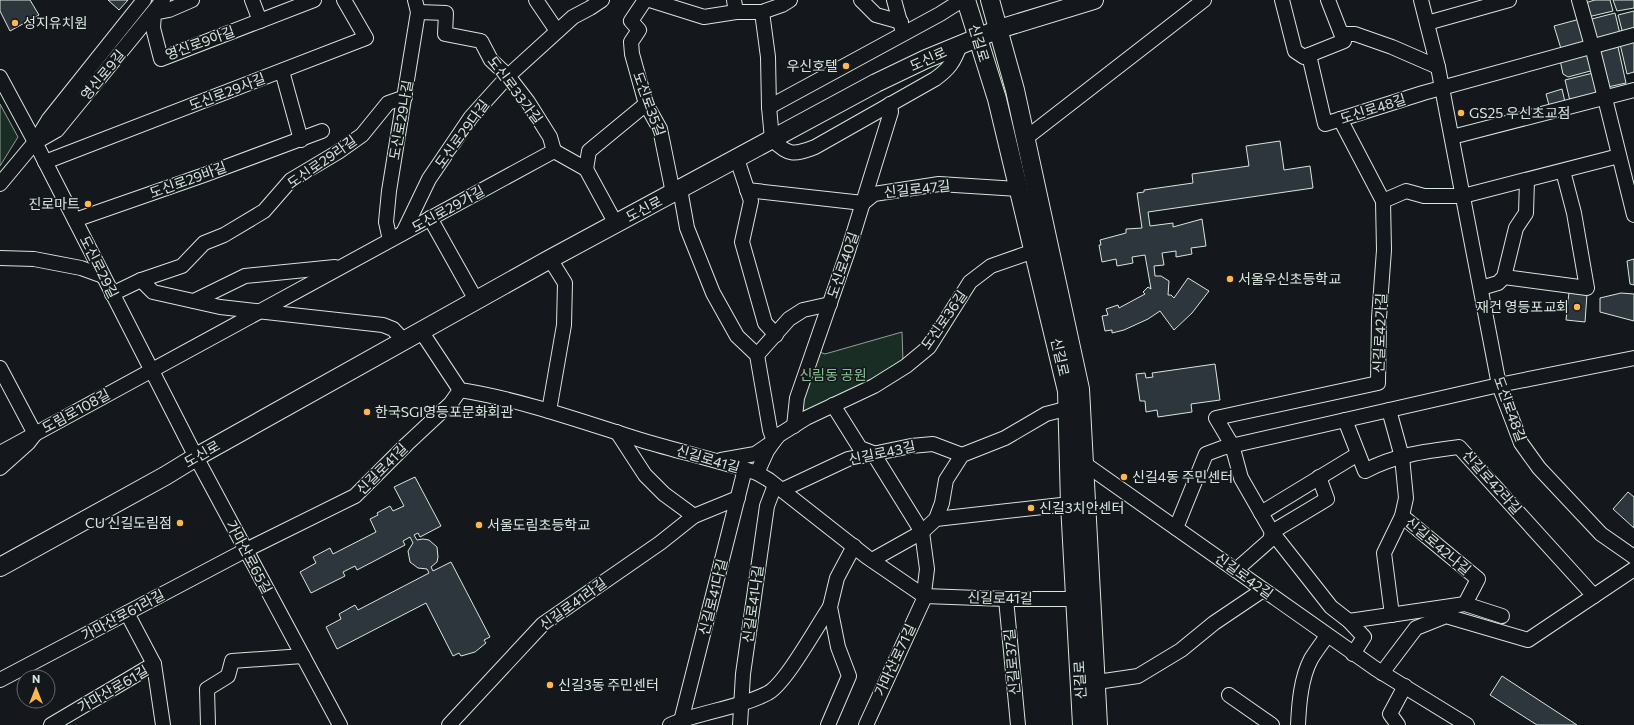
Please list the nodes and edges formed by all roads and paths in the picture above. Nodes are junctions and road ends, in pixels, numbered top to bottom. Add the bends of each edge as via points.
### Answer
1 (144, 0) edge
2 (163, 0) edge
3 (192, 0) edge
4 (252, 0) edge
5 (314, 0) edge
6 (344, 0) edge
7 (536, 0) edge
8 (602, 0) edge
9 (645, 0) edge
10 (650, 0) edge
11 (790, 0) edge
12 (861, 0) edge
13 (894, 0) edge
14 (962, 0) edge
15 (966, 0) edge
16 (990, 0) edge
17 (1094, 0) edge
18 (1204, 0) edge
19 (1282, 0) edge
20 (1328, 0) edge
21 (1421, 0) edge
22 (1509, 0) edge
23 (1579, 0) edge
24 (417, 6) edge
25 (735, 6) edge
26 (762, 12) junction
27 (154, 13) junction
28 (260, 21) junction
29 (1427, 24) junction
30 (902, 28) junction
31 (998, 29) junction
32 (557, 31) junction
33 (1634, 35) edge
34 (1342, 36) junction
35 (977, 38) junction
36 (960, 45) junction
37 (1592, 46) junction
38 (1309, 55) junction
39 (1438, 67) junction
40 (282, 71) junction
41 (508, 76) junction
42 (0, 77) edge
43 (1442, 88) junction
44 (1634, 90) edge
45 (405, 97) junction
46 (1605, 97) junction
47 (646, 104) junction
48 (890, 104) junction
49 (769, 107) junction
50 (1340, 119) junction
51 (322, 131) dead end
52 (1452, 137) junction
53 (1026, 138) junction
54 (301, 140) junction
55 (772, 140) junction
56 (36, 142) junction
57 (554, 151) junction
58 (1620, 156) junction
59 (737, 158) junction
60 (45, 162) junction
61 (586, 169) junction
62 (1563, 171) junction
63 (1527, 180) junction
64 (0, 184) edge
65 (1019, 189) junction
66 (747, 190) junction
67 (676, 191) junction
68 (1463, 196) junction
69 (1383, 201) junction
70 (864, 203) junction
71 (1634, 215) edge
72 (430, 218) junction
73 (75, 220) junction
74 (616, 224) junction
75 (403, 233) junction
76 (390, 240) junction
77 (1034, 251) junction
78 (0, 258) edge
79 (550, 259) junction
80 (342, 266) junction
81 (103, 276) junction
82 (1504, 277) junction
83 (141, 280) junction
84 (1480, 288) junction
85 (112, 294) junction
86 (476, 300) junction
87 (194, 301) junction
88 (830, 304) junction
89 (258, 312) junction
90 (421, 331) junction
91 (776, 335) junction
92 (404, 340) junction
93 (756, 356) junction
94 (1634, 358) edge
95 (0, 368) edge
96 (151, 370) junction
97 (1499, 385) junction
98 (460, 390) junction
99 (833, 405) junction
100 (1069, 408) junction
101 (1389, 410) junction
102 (550, 411) junction
103 (1345, 420) junction
104 (794, 426) junction
105 (617, 432) junction
106 (35, 434) junction
107 (774, 441) junction
108 (1232, 445) junction
109 (0, 453) edge
110 (873, 454) junction
111 (1358, 454) junction
112 (962, 455) junction
113 (196, 457) junction
114 (1402, 457) junction
115 (717, 461) junction
116 (1085, 464) junction
117 (0, 468) edge
118 (751, 471) junction
119 (1319, 478) junction
120 (778, 488) junction
121 (738, 498) junction
122 (1070, 504) junction
123 (1261, 513) junction
124 (694, 516) junction
125 (1402, 516) junction
126 (936, 519) junction
127 (1176, 528) junction
128 (922, 532) junction
129 (1272, 532) junction
130 (854, 546) junction
131 (246, 550) junction
132 (1634, 557) edge
133 (872, 560) junction
134 (0, 567) edge
135 (1634, 569) edge
136 (1236, 570) junction
137 (1263, 590) junction
138 (924, 596) junction
139 (1594, 596) junction
140 (1006, 599) junction
141 (1076, 599) junction
142 (1465, 604) junction
143 (830, 607) junction
144 (1427, 609) junction
145 (127, 613) junction
146 (1392, 615) junction
147 (1502, 616) dead end
148 (1349, 621) junction
149 (1429, 623) junction
150 (1327, 636) junction
151 (1353, 654) junction
152 (303, 656) junction
153 (154, 664) junction
154 (1382, 673) junction
155 (0, 680) edge
156 (1097, 682) junction
157 (1405, 686) junction
158 (1229, 695) dead end
159 (741, 703) junction
160 (677, 723) edge
161 (51, 725) edge
162 (164, 725) edge
163 (208, 725) edge
164 (340, 725) edge
165 (449, 725) edge
166 (740, 725) edge
167 (828, 725) edge
168 (866, 725) edge
169 (1018, 725) edge
170 (1082, 725) edge
171 (1098, 725) edge
172 (1272, 725) edge
173 (1298, 725) edge
174 (1398, 725) edge
175 (1466, 725) edge

1 - 56 street via 49,119
2 - 27 street, 영신로9길
3 - 27 street via 169,10
4 - 28 street
5 - 28 street, 영신로9아길
6 - 40 street, 도신로29사길 via 366,38
7 - 32 street
8 - 32 street, 도신로29다길 via 573,17
9 - 47 street, 도신로35길 via 631,21 639,30 631,42
10 - 25 street via 704,17
11 - 26 street
12 - 30 street via 876,15
13 - 30 street
14 - 30 street via 940,14
15 - 35 main road, 신길로
16 - 31 main road, 신길로
17 - 31 main road, 도신로
18 - 53 street
19 - 38 street via 1295,50 1304,57
20 - 34 street
21 - 29 street, 도신로48길
22 - 29 street
23 - 37 street
24 - 41 street, 도신로33가길 via 446,13 445,34 481,41 491,60
24 - 45 street, 도신로29나길
25 - 26 street
26 - 49 street via 768,58
27 - 28 street, 영신로9아길 via 153,28 161,59
27 - 56 street, 영신로9길 via 57,130
29 - 39 street, 도신로48길
30 - 49 street
31 - 35 main road, 도신로
31 - 53 main road, 신길로
32 - 41 street, 도신로29다길
33 - 37 street, 도신로48길
34 - 38 street via 1344,41
34 - 39 street via 1355,34
35 - 36 main road, 도신로
35 - 65 main road, 신길로 via 997,100
36 - 48 street via 947,70
36 - 55 main road, 도신로 via 876,83
37 - 43 street, 도신로48길
37 - 46 street
38 - 50 street, 도신로48길 via 1325,124
39 - 43 street, 도신로48길
40 - 54 street
40 - 60 street, 도신로29사길
41 - 57 street, 도신로33가길 via 550,137
41 - 75 street, 도신로29다길 via 471,117 429,179
42 - 56 street, 도신로29길
43 - 50 street, 도신로48길
43 - 52 street, 도신로48길
44 - 46 street
45 - 76 street, 도신로29나길 via 388,191 386,222
45 - 83 street, 도신로29라길 via 388,103 362,134 338,152 291,180 264,211 224,235 204,243 182,266
46 - 52 street
46 - 58 street
47 - 61 street via 589,151
47 - 67 street, 도신로35길 via 660,129
48 - 55 street via 809,149 794,153 785,152
48 - 70 street, 도신로40길 via 891,112
49 - 55 street
50 - 69 street, 신길로42가길
51 - 54 street, 도신로29바길
52 - 68 street, 도신로48길
53 - 116 main road, 신길로 via 1079,383
54 - 73 street, 도신로29바길
55 - 59 main road, 도신로
56 - 60 street, 도신로29길
56 - 64 street
57 - 61 street
57 - 72 street, 도신로29가길
58 - 62 street
58 - 71 street
59 - 66 street
59 - 67 main road, 도신로
60 - 73 street, 도신로29길
61 - 74 street
62 - 63 street
62 - 82 street via 1574,213 1587,288
63 - 68 street
63 - 82 street via 1526,214 1516,228
65 - 70 street, 신길로47길 via 939,184 874,194
65 - 77 main road, 신길로
66 - 70 street
66 - 91 street via 751,200 742,242 765,323
67 - 74 main road, 도신로
67 - 93 street via 713,293 737,336
68 - 69 street via 1424,196 1406,191
68 - 84 street, 도신로48길
69 - 108 street, 신길로42가길 via 1384,250 1378,383 1216,418
70 - 88 street, 도신로40길
72 - 75 street, 도신로29가길
72 - 86 street
73 - 81 street, 도신로29길
74 - 79 main road, 도신로
75 - 76 street, 도신로29가길
76 - 80 street, 도신로29가길
77 - 99 street, 도신로36길 via 991,266 970,282 929,347 906,366 874,386
77 - 100 main road, 신길로 via 1064,375
78 - 81 street via 34,259 81,268
79 - 86 main road, 도신로
79 - 102 street via 565,283 564,325
80 - 87 street, 도신로29가길 via 245,276
80 - 89 street, 도신로29가길
81 - 85 street, 도신로29길
82 - 84 street via 1498,283
83 - 85 street, 도신로29라길
83 - 87 street via 153,292
84 - 97 street, 도신로48길
85 - 96 street, 도신로29길
86 - 90 main road, 도신로
87 - 89 street
88 - 91 street via 803,310 789,319
88 - 104 street, 도신로40길 via 796,398
89 - 92 street via 383,325 393,329
89 - 96 street, 도신로29가길
90 - 92 main road, 도신로
90 - 98 street
91 - 93 street
92 - 113 main road, 도신로
93 - 107 street
94 - 97 street
95 - 106 street
96 - 106 street, 도림로108길
96 - 113 street, 도신로29길
97 - 101 street
97 - 132 street, 도신로48길 via 1521,443 1539,468 1601,534
98 - 102 street, 신길로41길 via 482,393
98 - 131 street, 신길로41길 via 451,403 355,496
99 - 104 street, 도신로36길
99 - 110 street via 860,448
100 - 112 street via 1046,414 1005,438
100 - 122 main road, 신길로
101 - 103 street
101 - 114 street
102 - 105 street, 신길로41길
103 - 108 street
103 - 111 street, 신길로42라길
104 - 107 street, 도신로36길
105 - 115 street, 신길로41길
105 - 124 street via 645,475 664,494
106 - 109 street, 도림로108길
106 - 117 street
107 - 115 street, 도신로36길 via 755,454
107 - 118 street, 도신로36길
108 - 123 street via 1242,478
108 - 127 street via 1206,454
110 - 112 street, 신길로43길 via 933,444
110 - 120 street, 신길로43길 via 848,459
110 - 128 street
111 - 114 street, 신길로42라길 via 1365,471
111 - 119 street
112 - 126 street via 946,480
113 - 131 street, 가마산로65길
113 - 134 main road, 도신로
114 - 125 street via 1406,498
114 - 139 street, 신길로42라길 via 1460,447
115 - 118 street, 신길로41길
116 - 127 street, 신길로42길
116 - 156 main road, 신길로
118 - 120 street, 신길로41길
118 - 121 street, 신길로41다길
119 - 123 street
119 - 129 street via 1327,499
120 - 130 street, 신길로41길
120 - 159 street, 신길로41나길 via 767,506
121 - 124 street, 신길로41라길
121 - 160 street, 신길로41다길
122 - 126 street
122 - 141 main road, 신길로
123 - 129 street
124 - 165 street, 신길로41라길 via 660,544 543,624
125 - 142 street, 신길로42나길 via 1478,579
125 - 146 street, 신길로42나길 via 1384,554
126 - 128 street
127 - 136 street, 신길로42길
128 - 133 street
128 - 138 street via 927,569
129 - 136 street via 1270,540
129 - 148 street via 1331,607
130 - 133 street, 신길로41길
130 - 143 street via 837,578
131 - 145 street, 가마산로61라길
131 - 152 street, 가마산로65길
133 - 138 street, 신길로41길
135 - 139 street
136 - 137 street, 신길로42길
137 - 150 street, 신길로42길
137 - 156 street, 신길로 via 1214,623 1181,650 1138,676
138 - 140 street, 신길로41길
138 - 168 street, 가마산로71길
139 - 149 street via 1528,640 1446,616
140 - 141 street, 신길로41길
140 - 169 street, 신길로37길
141 - 170 main road, 신길로
142 - 144 street
142 - 147 street
143 - 159 street via 781,683 768,692
143 - 167 street via 838,647 849,676
144 - 146 street
144 - 149 street
145 - 153 street
145 - 155 street, 가마산로61라길
146 - 148 street
148 - 151 street via 1364,637
149 - 154 street via 1416,628
150 - 151 street, 신길로42길
150 - 173 street via 1307,670 1302,687
151 - 154 street, 신길로42길
152 - 163 street via 232,661 228,676 207,689
152 - 164 street, 가마산로65길
153 - 161 street, 가마산로61길
153 - 162 street
154 - 157 street, 신길로42길
156 - 171 main road, 신길로
157 - 174 street via 1390,714
157 - 175 street, 신길로42길
158 - 172 street
159 - 160 street
159 - 166 street, 신길로41나길

